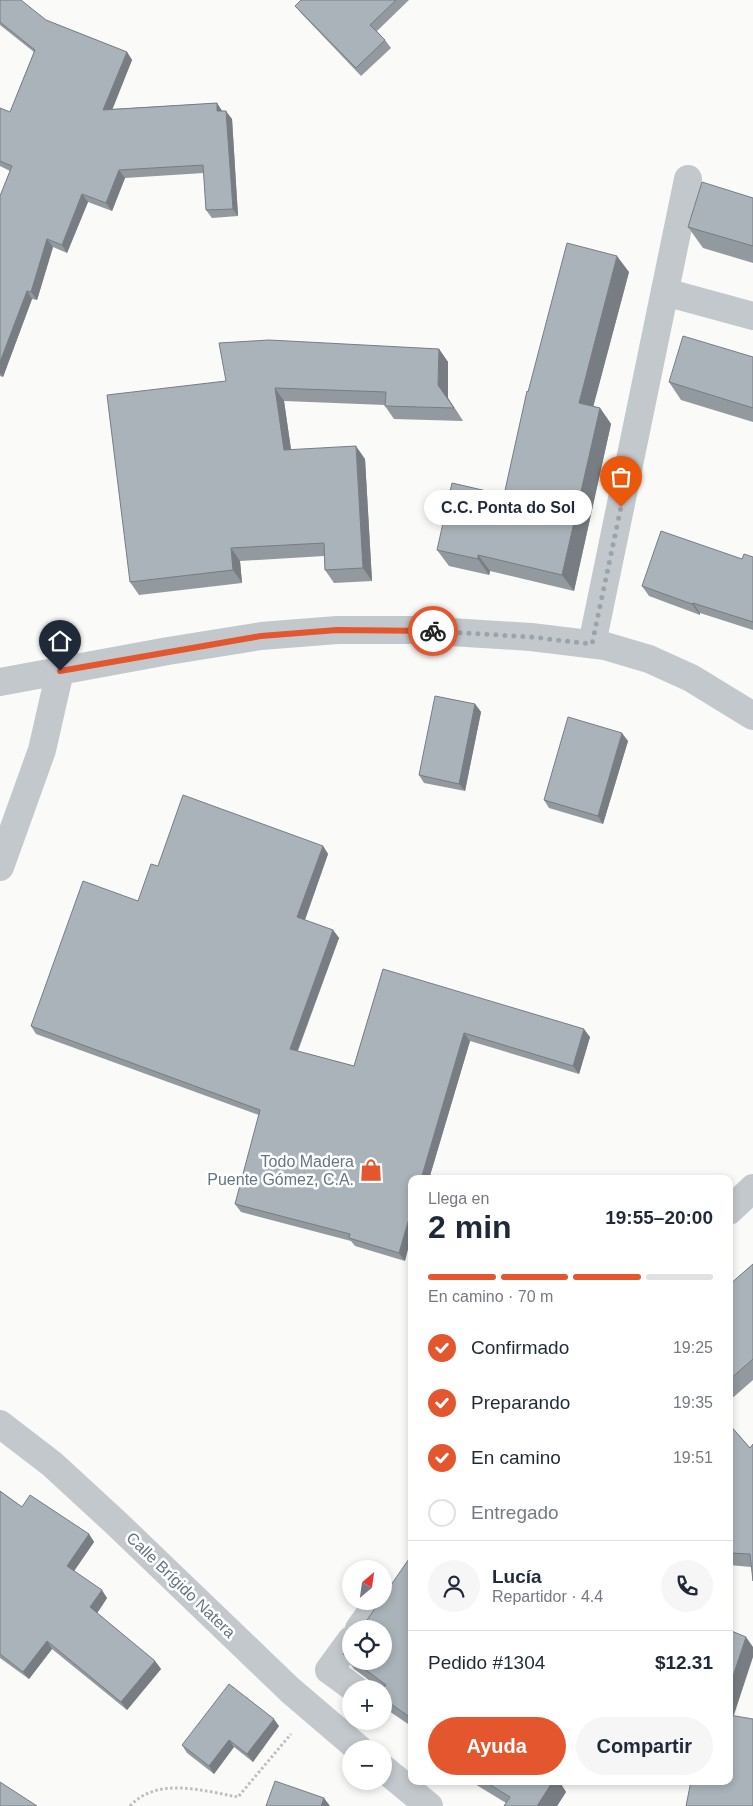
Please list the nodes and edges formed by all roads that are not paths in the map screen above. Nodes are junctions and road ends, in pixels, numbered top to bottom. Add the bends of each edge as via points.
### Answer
1 (688, 178) dead end
2 (665, 292) junction
3 (753, 316) edge
4 (592, 644) junction
5 (60, 671) junction
6 (0, 682) edge
7 (753, 716) edge
8 (0, 867) edge
9 (753, 1188) edge
10 (733, 1207) edge
11 (0, 1424) edge
12 (342, 1652) edge
13 (343, 1680) edge
14 (342, 1689) edge
15 (314, 1711) junction
16 (348, 1740) edge
17 (392, 1776) edge
18 (428, 1806) edge

1 - 2 street
2 - 3 street
2 - 4 street
4 - 5 street via 494,634 337,630 261,636
4 - 7 street via 650,659 691,678
5 - 6 street
5 - 8 street via 42,750
9 - 10 street
11 - 15 street, Calle Brígido Natera via 73,1483
12 - 13 street via 329,1670
14 - 15 street
15 - 16 street, Calle Brígido Natera
17 - 18 street

